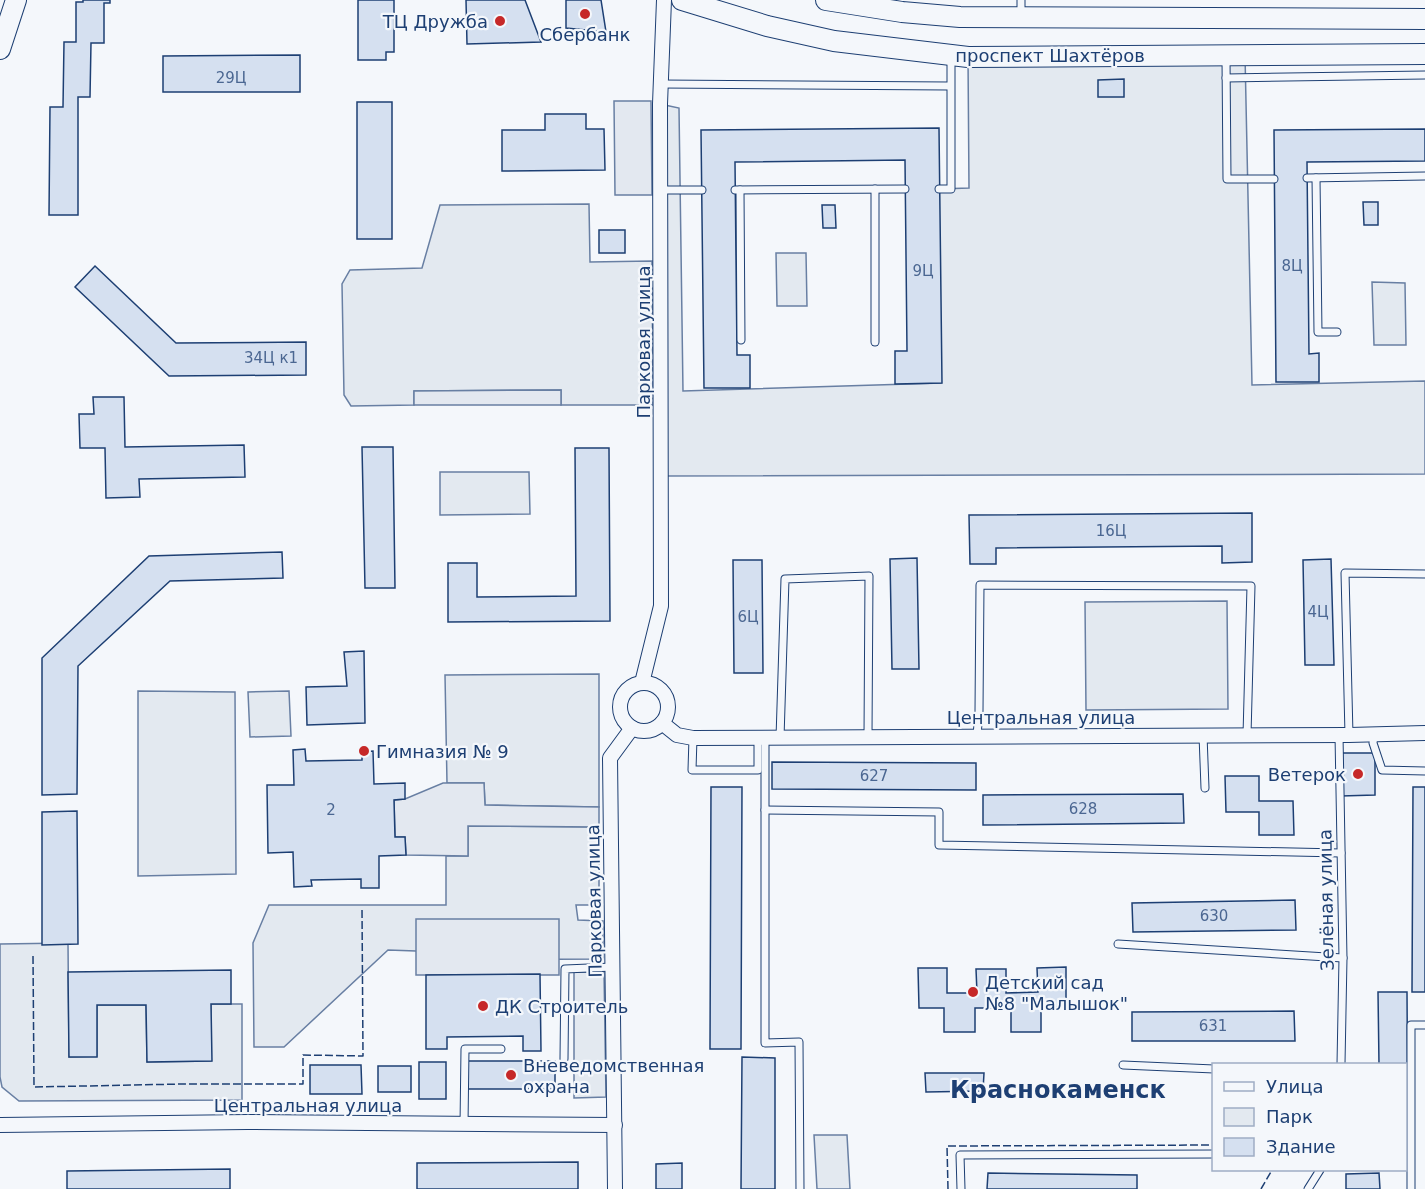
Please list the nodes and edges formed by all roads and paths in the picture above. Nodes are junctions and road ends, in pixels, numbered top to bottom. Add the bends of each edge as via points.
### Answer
1 (16, 0) edge
2 (664, 0) edge
3 (682, 0) edge
4 (826, 0) edge
5 (1021, 9) edge
6 (1425, 19) edge
7 (0, 49) edge
8 (1425, 54) edge
9 (951, 55) junction
10 (1226, 55) junction
11 (1425, 75) edge
12 (1226, 78) junction
13 (661, 84) junction
14 (950, 86) junction
15 (1425, 176) edge
16 (1307, 178) dead end
17 (1316, 178) junction
18 (1274, 179) dead end
19 (875, 189) junction
20 (905, 189) dead end
21 (939, 189) dead end
22 (662, 190) junction
23 (702, 190) dead end
24 (1337, 332) dead end
25 (741, 340) dead end
26 (875, 342) dead end
27 (1425, 574) edge
28 (642, 683) junction
29 (662, 723) junction
30 (632, 728) junction
31 (1425, 733) edge
32 (1374, 734) junction
33 (868, 735) junction
34 (1203, 735) junction
35 (1247, 735) junction
36 (1344, 735) junction
37 (977, 736) junction
38 (693, 738) junction
39 (761, 738) junction
40 (780, 738) junction
41 (1425, 771) edge
42 (1205, 788) dead end
43 (765, 810) junction
44 (1341, 853) junction
45 (1118, 944) dead end
46 (1343, 958) junction
47 (613, 967) junction
48 (1425, 1025) edge
49 (501, 1049) dead end
50 (564, 1059) dead end
51 (1341, 1063) edge
52 (1123, 1065) dead end
53 (1212, 1069) edge
54 (0, 1125) edge
55 (464, 1125) junction
56 (615, 1125) junction
57 (1212, 1154) edge
58 (1319, 1171) edge
59 (615, 1189) edge
60 (800, 1189) edge
61 (961, 1189) edge
62 (1308, 1189) edge
63 (1411, 1189) edge

1 - 7 main road
2 - 13 street, Парковая улица
3 - 9 main road, проспект Шахтёров via 834,41
4 - 5 main road, проспект Шахтёров via 960,17
5 - 6 main road, проспект Шахтёров
8 - 10 main road, проспект Шахтёров
9 - 10 main road, проспект Шахтёров
9 - 14 lane
10 - 12 lane
11 - 12 lane
12 - 18 lane via 1227,179
13 - 14 lane
13 - 22 street, Парковая улица
14 - 21 lane via 951,189
15 - 17 lane
16 - 17 lane
17 - 24 lane via 1318,332
19 - 20 lane
19 - 25 lane via 737,190
19 - 26 lane
22 - 23 lane
22 - 28 street, Парковая улица via 661,606
27 - 36 lane, Зелёная улица via 1345,573
28 - 29 street via 657,687 666,697 668,711
28 - 30 street via 622,696 621,714
29 - 30 street via 648,731
29 - 38 street, Центральная улица via 677,735
30 - 47 street, Парковая улица via 610,758
31 - 32 street, Центральная улица
32 - 36 street, Центральная улица
32 - 41 lane via 1382,770
33 - 37 street, Центральная улица
33 - 40 street, Центральная улица
33 - 40 lane via 869,576 785,579
34 - 35 street, Центральная улица
34 - 37 street, Центральная улица
34 - 42 lane
35 - 36 street, Центральная улица
35 - 37 lane via 1251,586 980,585
36 - 44 lane, Зелёная улица
38 - 39 street, Центральная улица
38 - 39 lane via 692,770 758,770
39 - 40 street, Центральная улица
39 - 43 lane
43 - 44 lane via 939,812 939,845
43 - 60 lane via 765,1043 799,1042
44 - 46 lane, Зелёная улица
45 - 46 lane
46 - 51 lane, Зелёная улица
47 - 50 lane via 565,969
47 - 56 street, Парковая улица
48 - 63 lane via 1411,1025
49 - 55 lane via 465,1049
52 - 53 lane
54 - 55 street, Центральная улица
55 - 56 street, Центральная улица
56 - 59 street, Парковая улица
57 - 61 lane via 960,1155
58 - 62 lane

